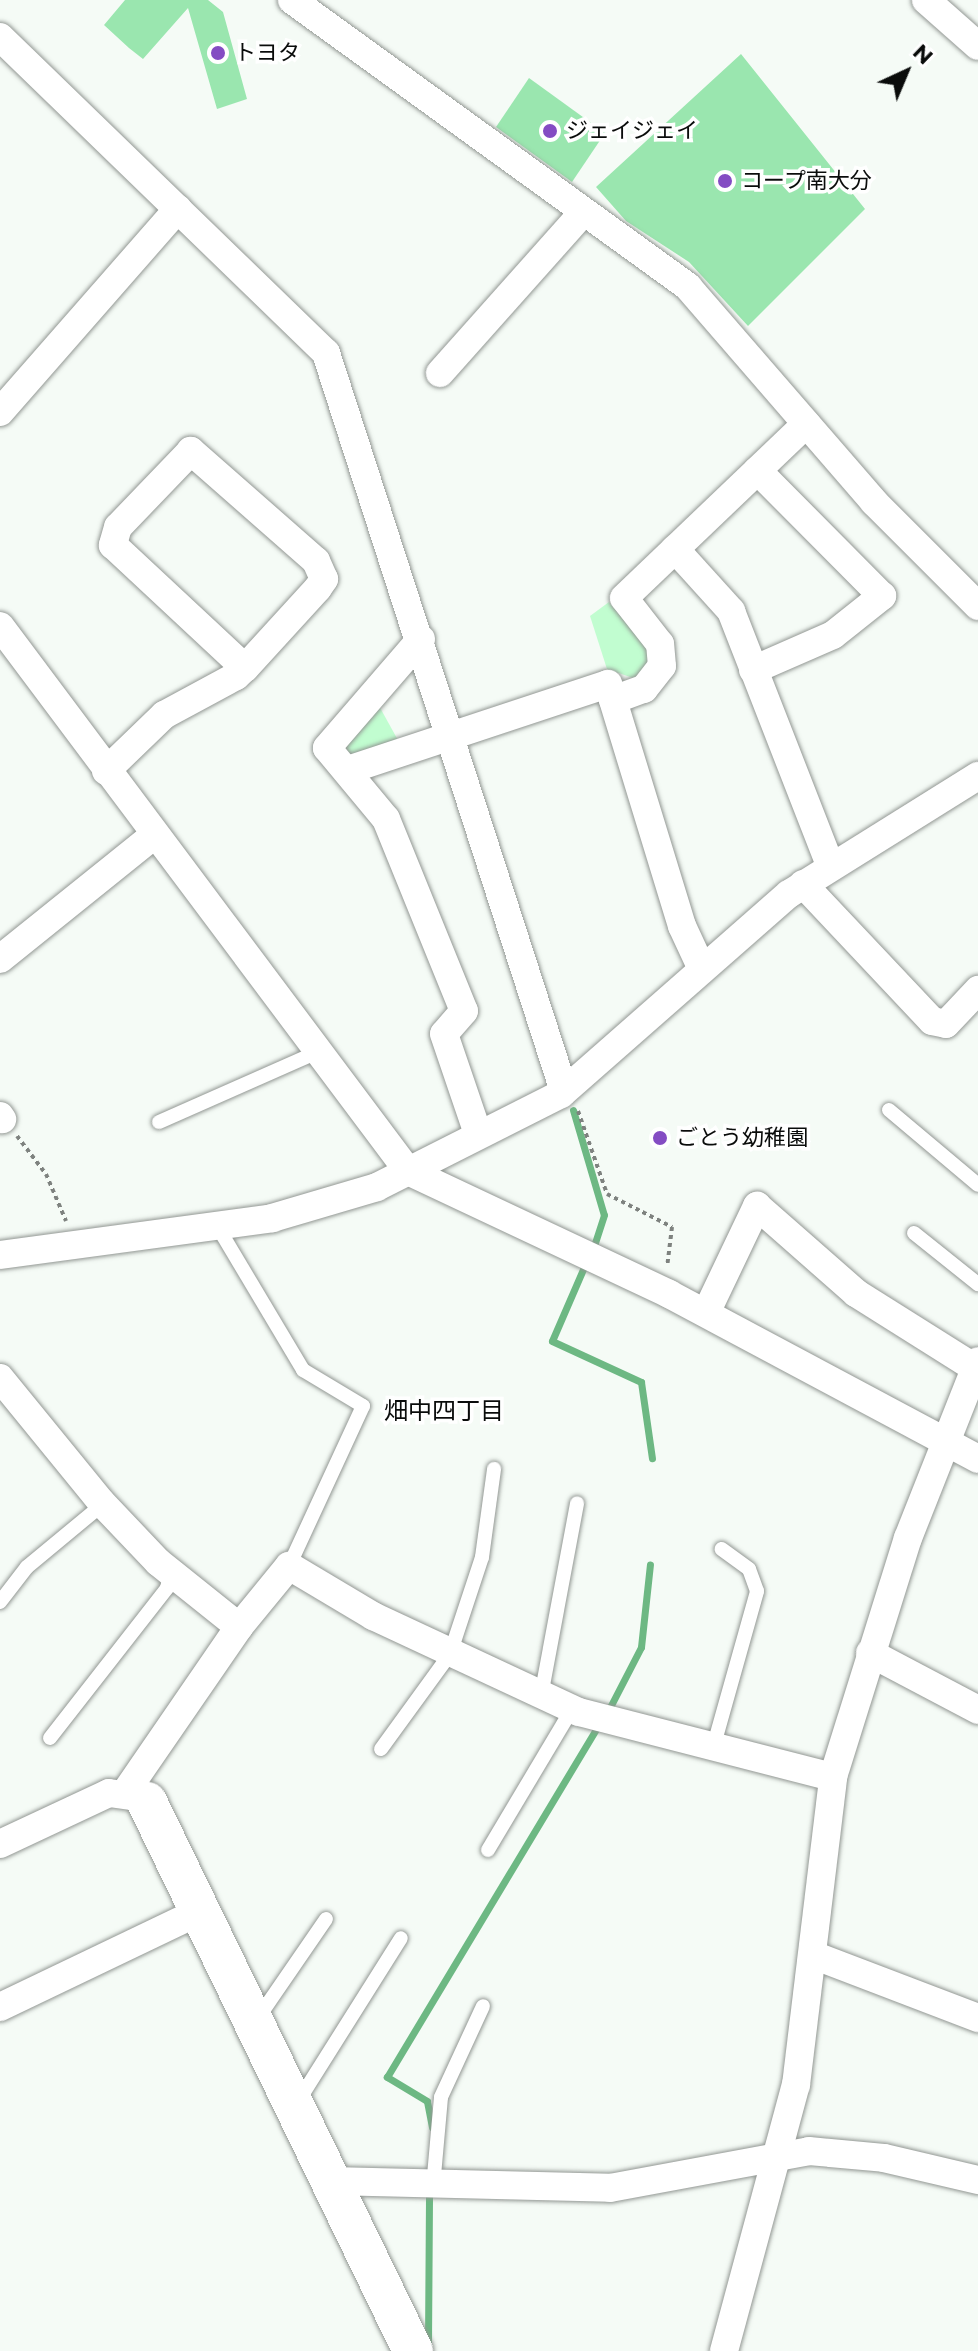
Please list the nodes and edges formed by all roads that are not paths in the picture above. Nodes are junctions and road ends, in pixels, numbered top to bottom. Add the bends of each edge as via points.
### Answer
1 (292, 0) edge
2 (926, 0) edge
3 (0, 37) edge
4 (978, 46) edge
5 (178, 209) junction
6 (581, 215) junction
7 (440, 373) dead end
8 (0, 412) edge
9 (806, 424) junction
10 (757, 470) junction
11 (675, 549) junction
12 (978, 606) edge
13 (0, 626) edge
14 (421, 639) junction
15 (245, 668) junction
16 (753, 670) junction
17 (613, 700) junction
18 (451, 736) junction
19 (348, 770) junction
20 (106, 771) junction
21 (978, 776) edge
22 (154, 835) junction
23 (830, 865) junction
24 (803, 884) junction
25 (0, 959) edge
26 (701, 967) junction
27 (978, 990) edge
28 (318, 1052) junction
29 (567, 1088) junction
30 (889, 1110) dead end
31 (159, 1122) dead end
32 (478, 1134) junction
33 (408, 1171) junction
34 (978, 1185) edge
35 (216, 1224) junction
36 (914, 1233) dead end
37 (0, 1255) edge
38 (978, 1284) edge
39 (706, 1313) junction
40 (977, 1365) edge
41 (3, 1390) edge
42 (947, 1445) junction
43 (978, 1459) edge
44 (494, 1469) dead end
45 (577, 1503) dead end
46 (103, 1504) junction
47 (721, 1549) dead end
48 (289, 1566) junction
49 (171, 1572) junction
50 (0, 1602) edge
51 (239, 1627) junction
52 (870, 1653) junction
53 (450, 1654) junction
54 (541, 1696) junction
55 (572, 1709) junction
56 (978, 1710) edge
57 (50, 1738) dead end
58 (381, 1749) dead end
59 (713, 1749) junction
60 (833, 1777) junction
61 (137, 1796) junction
62 (0, 1844) edge
63 (488, 1850) dead end
64 (200, 1911) junction
65 (326, 1919) dead end
66 (401, 1938) dead end
67 (813, 1955) junction
68 (483, 2006) dead end
69 (0, 2007) edge
70 (978, 2018) edge
71 (254, 2024) junction
72 (294, 2106) junction
73 (781, 2154) junction
74 (977, 2177) edge
75 (331, 2181) junction
76 (433, 2187) junction
77 (413, 2351) edge
78 (724, 2351) edge

1 - 6 street
2 - 4 street
3 - 5 street
5 - 8 street
5 - 14 street via 326,353
6 - 7 street
6 - 9 street via 688,287
9 - 10 street
9 - 12 street
10 - 11 street
10 - 16 street via 882,596 833,635
11 - 16 street via 723,597
11 - 17 street via 624,598 660,644 660,673 644,689
13 - 20 street
14 - 18 street
14 - 19 street via 327,748
15 - 15 street via 324,575 191,451 118,527 113,545
15 - 20 street via 164,715
16 - 23 street
17 - 18 street via 608,684
17 - 26 street via 682,926
18 - 19 street
18 - 29 street
19 - 32 street via 386,819 464,1011 444,1038
20 - 22 street
21 - 23 street
22 - 25 street
22 - 28 street
23 - 24 street
24 - 26 street
24 - 27 street via 932,1021 946,1024
26 - 29 street
28 - 31 lane
28 - 33 street
29 - 32 street
30 - 34 lane
32 - 33 street
33 - 35 street via 299,1212
33 - 39 street
35 - 37 street
35 - 48 lane via 303,1370 363,1406
36 - 38 lane
39 - 40 street via 757,1206 856,1293
39 - 42 street
40 - 42 street
41 - 46 street
42 - 43 street
42 - 52 street
44 - 53 lane via 482,1557
45 - 54 lane
46 - 49 street
46 - 50 lane via 27,1567
47 - 59 lane via 749,1569 757,1591
48 - 51 street
48 - 53 street
49 - 51 street
49 - 57 lane via 167,1588
51 - 61 street
52 - 56 street
52 - 60 street
53 - 54 street
53 - 58 lane
54 - 55 street
55 - 59 street
55 - 63 lane
59 - 60 street
60 - 67 street
61 - 62 street
61 - 64 street
64 - 69 street
64 - 71 street
65 - 71 lane
66 - 72 lane
67 - 70 street
67 - 73 street
68 - 76 lane via 441,2097
71 - 72 street
72 - 75 street
73 - 74 street via 884,2158
73 - 76 street via 610,2188
73 - 78 street
75 - 76 street
75 - 77 street

